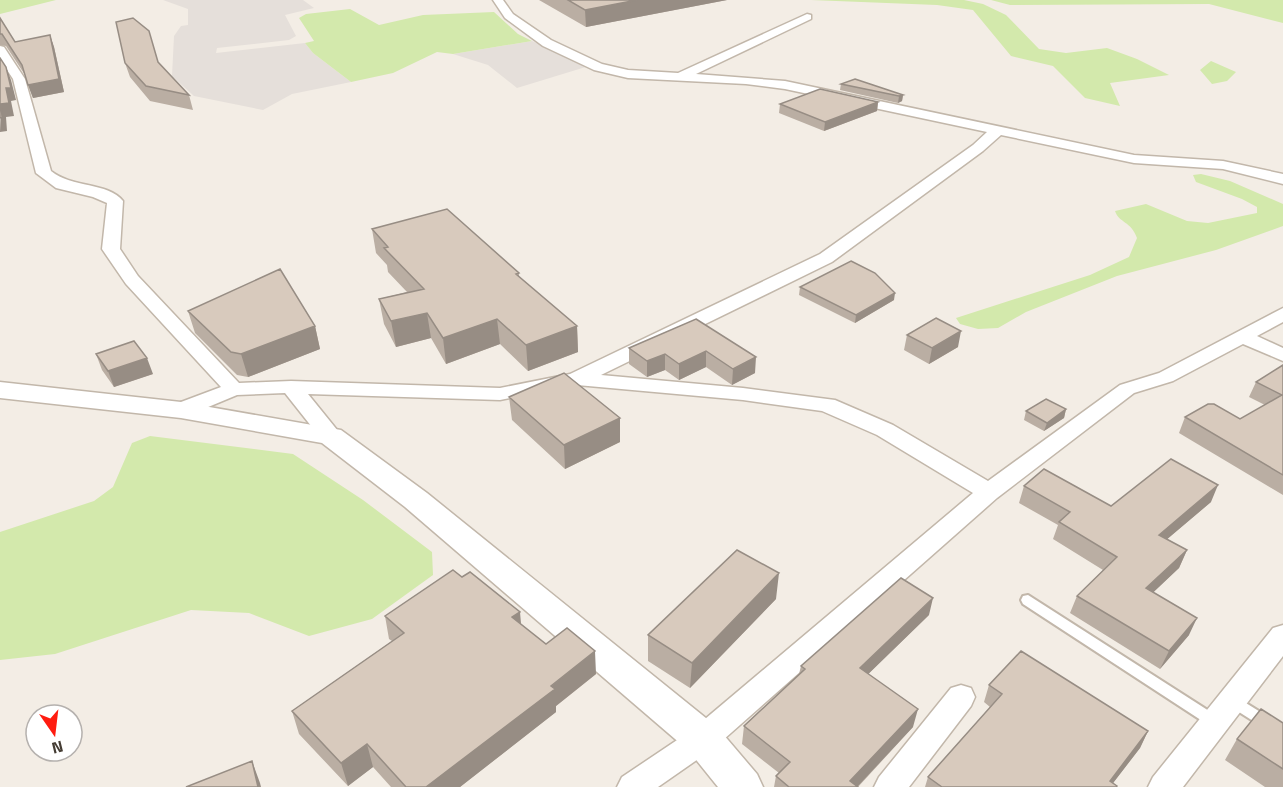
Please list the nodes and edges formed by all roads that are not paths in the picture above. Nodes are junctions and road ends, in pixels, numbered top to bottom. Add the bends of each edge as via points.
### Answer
1 (498, 0) edge
2 (807, 16) dead end
3 (0, 50) edge
4 (680, 77) junction
5 (19, 79) junction
6 (0, 82) edge
7 (998, 130) junction
8 (1283, 179) edge
9 (1283, 314) edge
10 (1242, 336) junction
11 (1283, 355) edge
12 (576, 379) junction
13 (291, 387) junction
14 (234, 389) junction
15 (0, 390) edge
16 (181, 410) junction
17 (331, 436) junction
18 (989, 492) junction
19 (1028, 600) dead end
20 (1283, 636) edge
21 (961, 697) dead end
22 (1224, 711) junction
23 (1283, 734) edge
24 (702, 739) junction
25 (633, 787) edge
26 (743, 787) edge
27 (890, 787) edge
28 (1164, 787) edge

1 - 4 street via 509,16 547,43 598,67 628,74
2 - 4 street
3 - 5 street
4 - 7 street via 785,85
5 - 6 street
5 - 14 street via 44,173 53,182 108,195 115,201 111,249 132,280
7 - 8 street via 1134,159 1223,165
7 - 12 street via 826,258
9 - 10 street
10 - 11 street
10 - 18 street via 1166,377 1127,389
12 - 13 street via 500,394
12 - 18 street via 827,405 885,430
13 - 14 street
13 - 17 street
14 - 16 street
15 - 16 street
16 - 17 street
17 - 24 street via 416,500
18 - 24 street
19 - 22 lane
20 - 22 street
21 - 27 street
22 - 23 lane
22 - 28 street
24 - 25 street
24 - 26 street

